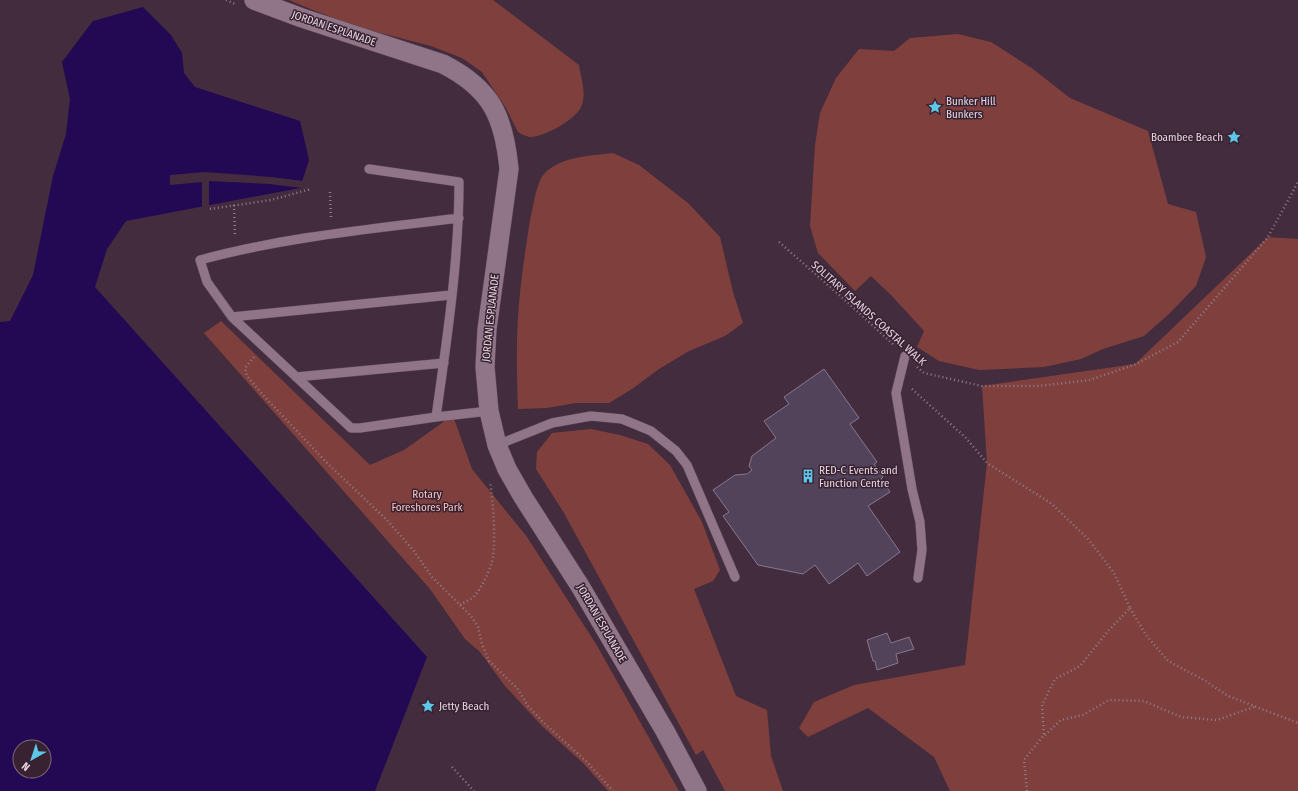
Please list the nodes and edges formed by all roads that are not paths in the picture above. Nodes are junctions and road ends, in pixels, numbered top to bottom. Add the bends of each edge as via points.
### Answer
1 (247, 3) edge
2 (369, 169) dead end
3 (459, 218) junction
4 (451, 295) junction
5 (232, 317) junction
6 (905, 356) road end
7 (444, 363) junction
8 (296, 377) junction
9 (489, 411) junction
10 (436, 417) junction
11 (497, 445) junction
12 (735, 577) dead end
13 (918, 578) dead end
14 (698, 791) edge

1 - 9 street, JORDAN ESPLANADE via 443,64 478,88 493,109 506,144 508,169 487,329 485,367
2 - 3 lane via 459,182
3 - 4 lane
3 - 5 lane via 330,234 236,250 200,260 208,282
4 - 5 lane
4 - 7 lane
5 - 8 lane
6 - 13 lane via 896,394 920,522 922,550
7 - 8 lane
7 - 10 lane
8 - 10 lane via 351,428
9 - 10 lane
9 - 11 street, JORDAN ESPLANADE
11 - 12 lane via 552,422 591,416 622,419 651,431 676,451 687,465
11 - 14 street, JORDAN ESPLANADE via 507,469 580,586

